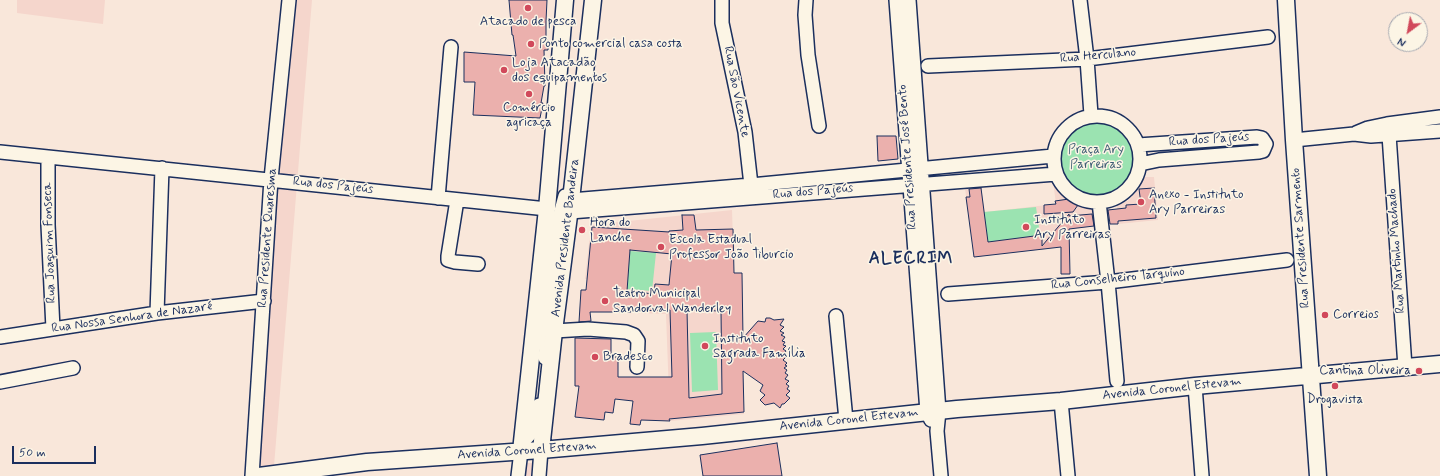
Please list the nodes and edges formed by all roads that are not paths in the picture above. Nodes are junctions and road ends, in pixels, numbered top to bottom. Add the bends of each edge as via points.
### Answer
1 (289, 0) edge
2 (564, 0) edge
3 (593, 0) edge
4 (722, 0) edge
5 (806, 0) edge
6 (896, 0) edge
7 (909, 0) edge
8 (1080, 0) edge
9 (1286, 0) edge
10 (1268, 37) dead end
11 (451, 47) dead end
12 (1087, 59) junction
13 (928, 66) dead end
14 (909, 79) junction
15 (1092, 116) junction
16 (1440, 117) edge
17 (820, 126) dead end
18 (1440, 131) edge
19 (1354, 134) junction
20 (1389, 135) junction
21 (1215, 139) junction
22 (1294, 140) junction
23 (1155, 144) junction
24 (1138, 145) junction
25 (0, 152) edge
26 (1216, 155) junction
27 (1053, 156) junction
28 (48, 157) junction
29 (1159, 160) junction
30 (1140, 164) junction
31 (162, 168) junction
32 (916, 169) junction
33 (1056, 174) junction
34 (271, 179) junction
35 (573, 180) junction
36 (917, 184) junction
37 (751, 185) junction
38 (438, 198) junction
39 (457, 200) junction
40 (1099, 202) junction
41 (570, 206) junction
42 (547, 209) junction
43 (1287, 260) dead end
44 (478, 264) dead end
45 (1108, 282) junction
46 (948, 294) dead end
47 (264, 301) junction
48 (157, 313) junction
49 (836, 316) dead end
50 (53, 329) junction
51 (554, 331) junction
52 (0, 338) edge
53 (1440, 364) edge
54 (637, 367) dead end
55 (1405, 367) junction
56 (73, 368) dead end
57 (1311, 375) junction
58 (1116, 381) dead end
59 (0, 382) edge
60 (1195, 386) junction
61 (1061, 401) junction
62 (933, 411) junction
63 (846, 420) junction
64 (521, 447) junction
65 (541, 450) junction
66 (252, 476) edge
67 (259, 476) edge
68 (518, 476) edge
69 (538, 476) edge
70 (941, 476) edge
71 (1068, 476) edge
72 (1202, 476) edge
73 (1318, 476) edge

1 - 34 street, Rua Presidente Quaresma
2 - 42 main road, Avenida Presidente Bandeira
3 - 35 main road, Avenida Presidente Bandeira
4 - 37 street, Rua São Vicente via 722,23 745,132
5 - 17 street via 808,55
6 - 14 street, Rua Presidente José Bento
7 - 14 street, Rua Presidente José Bento
8 - 12 street
9 - 22 main road, Rua Presidente Sarmento
10 - 12 street, Rua Herculano
11 - 38 street
12 - 13 street, Rua Herculano
12 - 15 street
14 - 32 street, Rua Presidente José Bento
15 - 24 street via 1115,119 1133,134
15 - 27 street via 1077,120 1065,129 1056,141
16 - 19 street via 1386,124
18 - 20 street
19 - 20 street
19 - 22 street
20 - 55 street, Rua Martinho Machado
21 - 23 street, Rua dos Pajeús
21 - 26 street
21 - 26 street, Rua dos Pajeús via 1257,137 1262,138 1266,144 1263,151
22 - 57 main road, Rua Presidente Sarmento
23 - 24 street, Rua dos Pajeús
23 - 29 street
24 - 30 street
25 - 28 street, Rua dos Pajeús
26 - 29 street, Rua dos Pajeús
27 - 32 street, Rua dos Pajeús
27 - 33 street
28 - 31 street, Rua dos Pajeús
28 - 50 street, Rua Joaquim Fonseca
29 - 30 street, Rua dos Pajeús
30 - 40 street via 1136,179 1127,191 1114,199
31 - 34 street, Rua dos Pajeús
31 - 48 street
32 - 36 street, Rua Presidente José Bento
32 - 37 street, Rua dos Pajeús
33 - 36 street, Rua dos Pajeús
33 - 40 street via 1070,194 1084,200
34 - 38 street, Rua dos Pajeús
34 - 47 street, Rua Presidente Quaresma
35 - 41 main road, Avenida Presidente Bandeira
35 - 51 street via 566,193 554,244 546,315
36 - 41 street, Rua dos Pajeús
36 - 62 street, Rua Presidente José Bento
37 - 41 street, Rua dos Pajeús
38 - 39 street, Rua dos Pajeús
39 - 42 street, Rua dos Pajeús
39 - 44 street via 448,260
40 - 45 street
41 - 51 main road, Avenida Presidente Bandeira
42 - 64 main road, Avenida Presidente Bandeira
43 - 45 street, Rua Conselheiro Tarquino
45 - 46 street, Rua Conselheiro Tarquino
45 - 58 street
47 - 48 street, Rua Nossa Senhora de Nazaré
47 - 66 street, Rua Presidente Quaresma
48 - 50 street, Rua Nossa Senhora de Nazaré
49 - 63 street
50 - 52 street, Rua Nossa Senhora de Nazaré
51 - 54 street via 588,329 634,335 638,341
51 - 65 main road, Avenida Presidente Bandeira
53 - 55 main road, Avenida Coronel Estevam
55 - 57 main road, Avenida Coronel Estevam
56 - 59 street
57 - 60 main road, Avenida Coronel Estevam
57 - 73 main road, Rua Presidente Sarmento
60 - 61 main road, Avenida Coronel Estevam
60 - 72 street
61 - 62 main road, Avenida Coronel Estevam
61 - 71 street
62 - 63 main road, Avenida Coronel Estevam
62 - 70 street, Rua Presidente José Bento
63 - 65 main road, Avenida Coronel Estevam
64 - 65 main road, Avenida Coronel Estevam
64 - 67 main road, Avenida Coronel Estevam via 367,462
64 - 68 street, Avenida Presidente Bandeira
65 - 69 street, Avenida Presidente Bandeira

